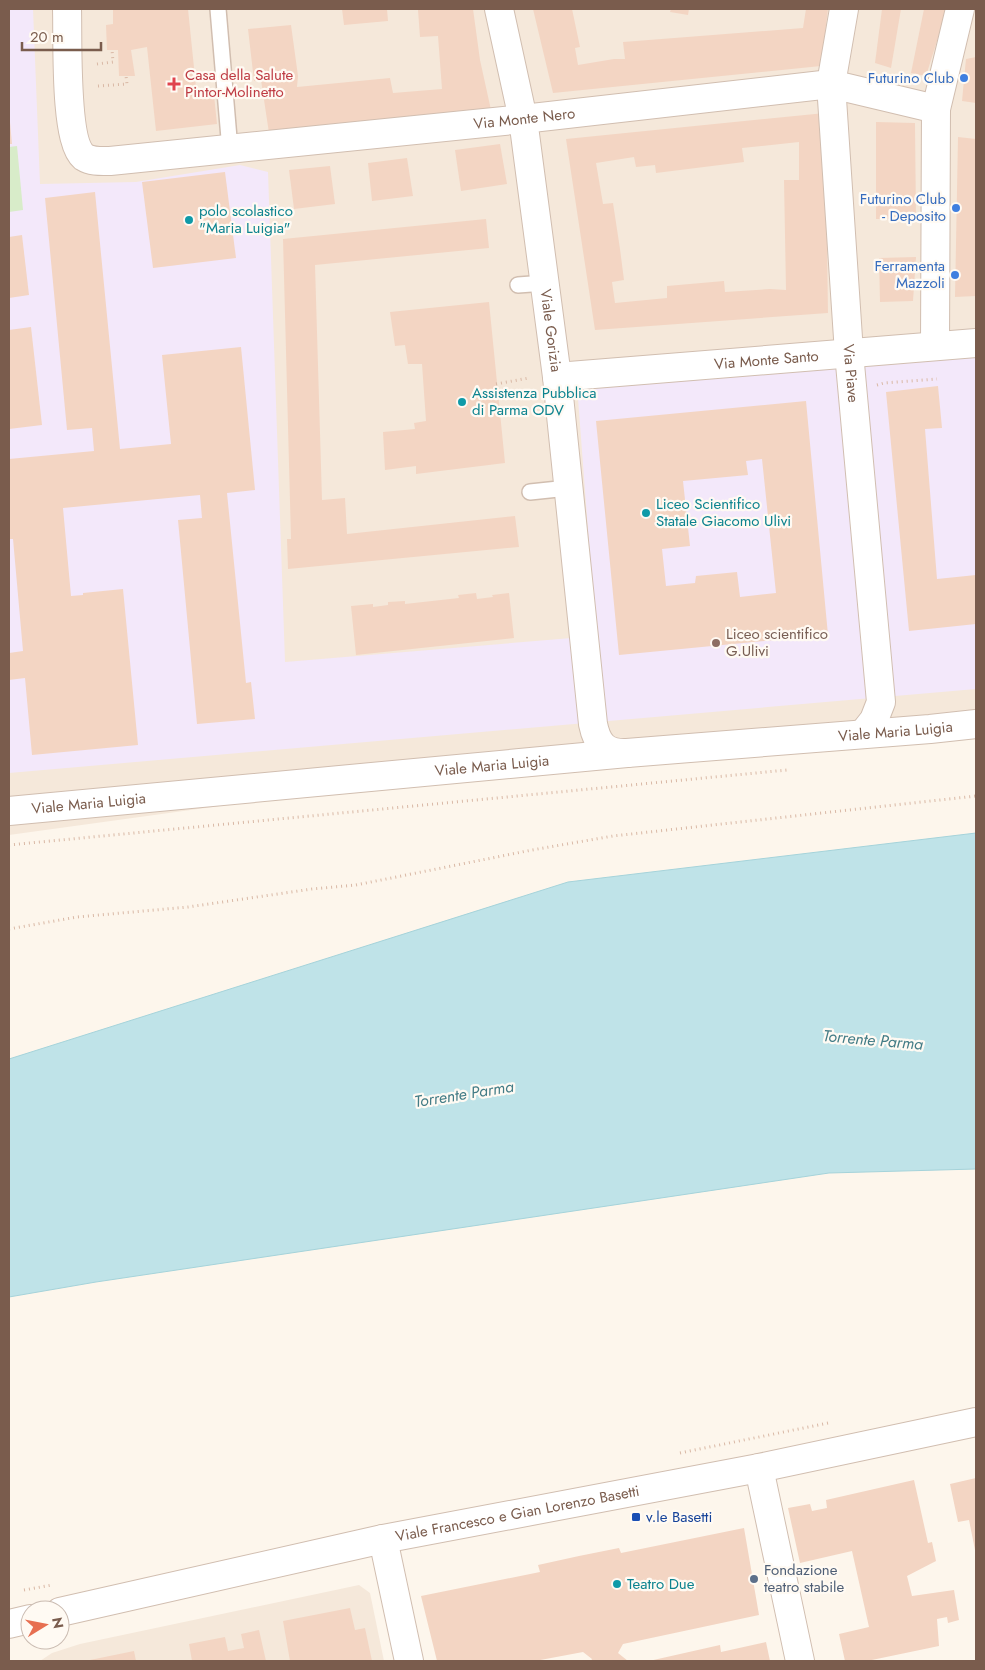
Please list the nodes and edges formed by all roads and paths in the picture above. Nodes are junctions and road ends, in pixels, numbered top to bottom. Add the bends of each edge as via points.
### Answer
1 (67, 9) edge
2 (218, 9) edge
3 (499, 9) edge
4 (844, 9) edge
5 (960, 9) edge
6 (112, 50) dead end
7 (97, 64) dead end
8 (126, 76) dead end
9 (830, 84) junction
10 (98, 86) dead end
11 (936, 109) junction
12 (523, 119) junction
13 (230, 150) junction
14 (545, 283) junction
15 (518, 285) dead end
16 (976, 343) edge
17 (935, 346) junction
18 (849, 353) junction
19 (558, 377) junction
20 (496, 384) dead end
21 (568, 488) junction
22 (530, 492) dead end
23 (976, 724) edge
24 (863, 734) junction
25 (626, 753) junction
26 (793, 769) dead end
27 (976, 796) edge
28 (9, 810) edge
29 (9, 845) edge
30 (9, 929) edge
31 (976, 1422) edge
32 (759, 1468) junction
33 (383, 1539) junction
34 (70, 1610) edge
35 (409, 1661) edge
36 (800, 1661) edge

1 - 13 street, Via Monte Nero via 72,129 77,149 85,157 110,161
2 - 13 lane
3 - 12 street, Viale Gorizia
4 - 9 street, Via Piave
5 - 11 street
6 - 7 path via 113,62
8 - 10 path via 127,84
9 - 11 street, Via Monte Nero
9 - 12 street, Via Monte Nero
9 - 18 street, Via Piave
11 - 17 street
12 - 13 street, Via Monte Nero
12 - 14 street, Viale Gorizia
14 - 15 lane
14 - 19 street, Viale Gorizia
16 - 17 street, Via Monte Santo
17 - 18 street, Via Monte Santo
18 - 19 street, Via Monte Santo
18 - 24 street, Via Piave via 880,702 874,720
19 - 20 path
19 - 21 street, Viale Gorizia
21 - 22 lane
21 - 25 street, Viale Gorizia via 594,731 606,749
23 - 24 street, Viale Maria Luigia
24 - 25 street, Viale Maria Luigia
25 - 28 street, Viale Maria Luigia
26 - 29 path
27 - 30 path via 614,836 356,886 312,889 188,908 77,917
31 - 32 street, Viale Francesco e Gian Lorenzo Basetti
32 - 33 street, Viale Francesco e Gian Lorenzo Basetti
32 - 36 street
33 - 34 street, Viale Francesco e Gian Lorenzo Basetti
33 - 35 street

